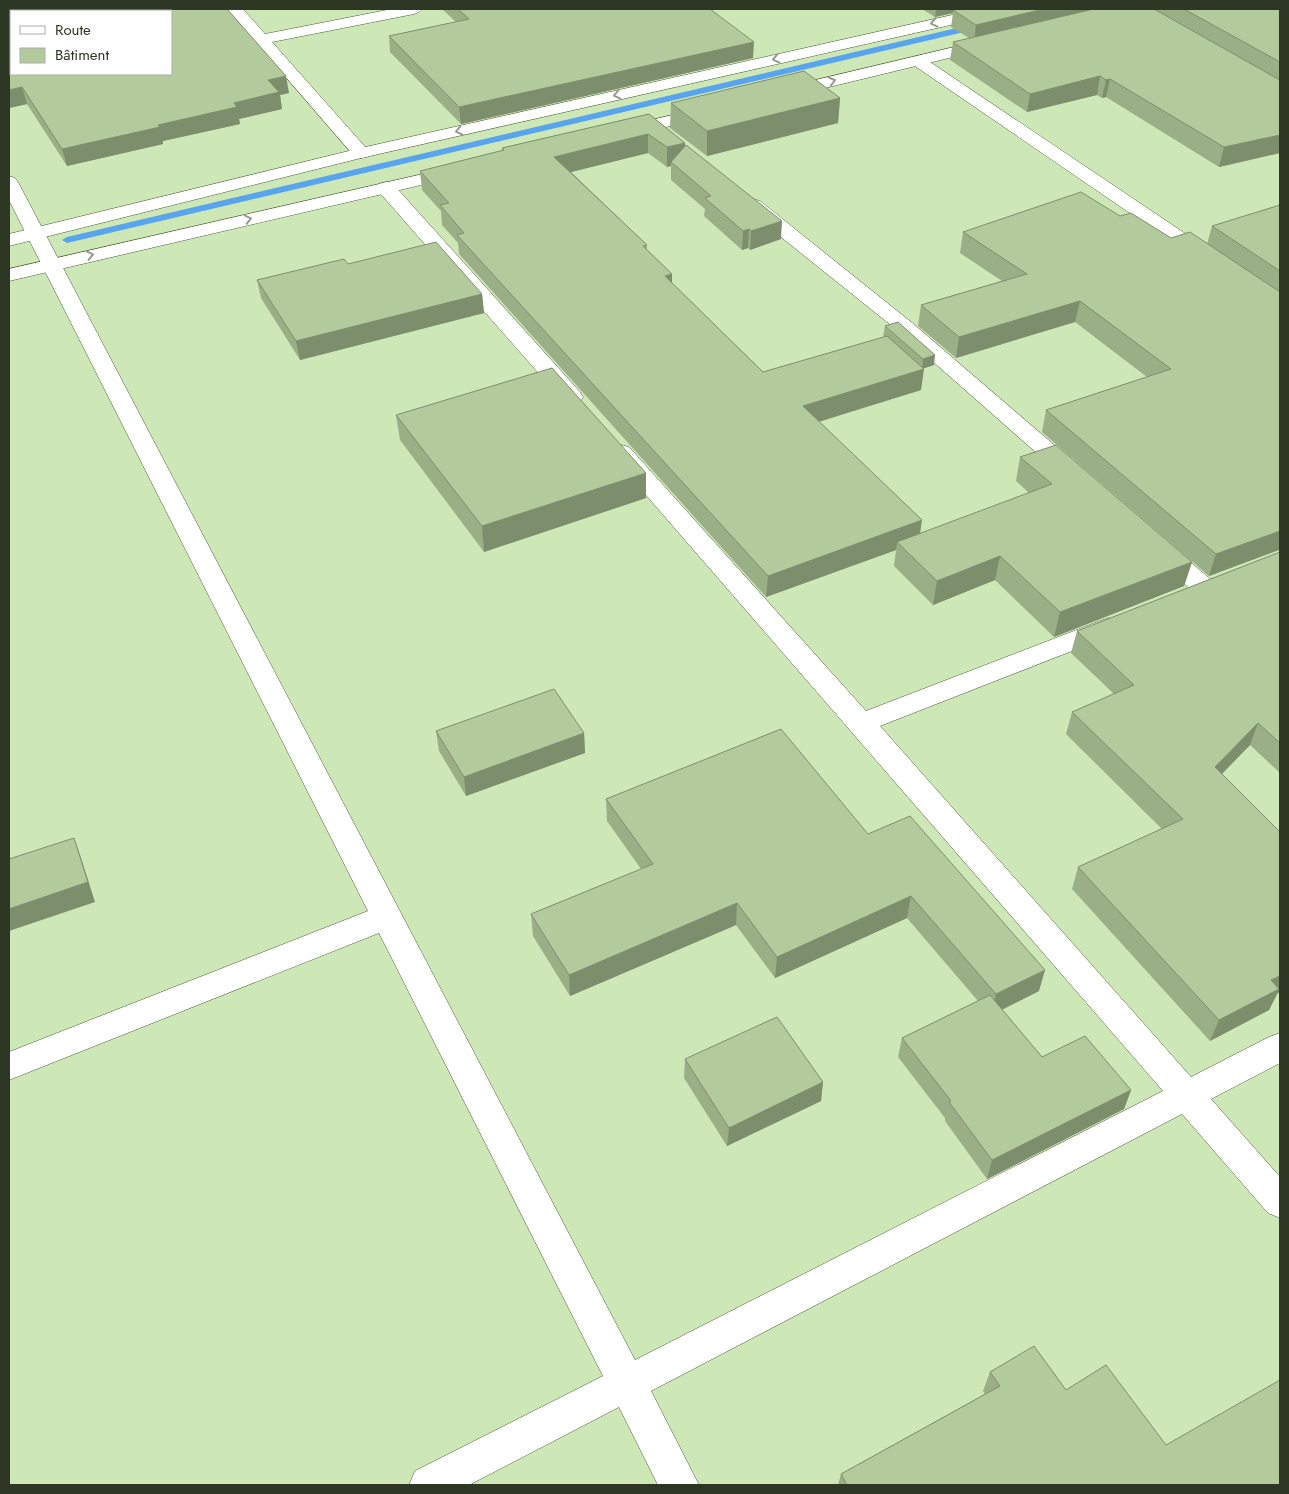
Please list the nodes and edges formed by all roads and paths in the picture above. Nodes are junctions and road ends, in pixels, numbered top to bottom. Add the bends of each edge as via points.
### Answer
1 (235, 9) edge
2 (414, 9) edge
3 (999, 9) edge
4 (262, 40) junction
5 (1002, 40) edge
6 (918, 61) junction
7 (767, 97) edge
8 (719, 109) edge
9 (653, 125) junction
10 (606, 136) edge
11 (676, 143) edge
12 (361, 153) junction
13 (472, 167) edge
14 (9, 182) edge
15 (386, 188) junction
16 (737, 192) edge
17 (36, 234) junction
18 (9, 240) edge
19 (52, 264) junction
20 (1223, 268) edge
21 (9, 275) edge
22 (1088, 487) edge
23 (1147, 538) edge
24 (1178, 600) edge
25 (1131, 618) edge
26 (862, 723) junction
27 (386, 917) junction
28 (1280, 1047) edge
29 (9, 1066) edge
30 (1187, 1095) junction
31 (1280, 1202) edge
32 (626, 1384) junction
33 (429, 1485) edge
34 (679, 1485) edge

1 - 4 street
2 - 4 street
3 -> 12 street
4 - 12 street
5 - 6 street
7 -> 6 street
6 - 20 street
8 - 9 street
9 - 10 street
9 - 11 street
12 - 17 street
13 - 15 street
14 - 17 street
19 -> 15 street
15 - 26 street
16 - 22 street via 904,326
17 - 18 street
17 - 19 street
19 - 21 street
19 - 27 street
23 - 24 street via 1215,586
25 - 26 street
26 - 30 street
27 - 29 street
27 - 32 street
28 - 30 street
30 - 31 street
30 - 32 street
32 - 33 street
32 - 34 street

